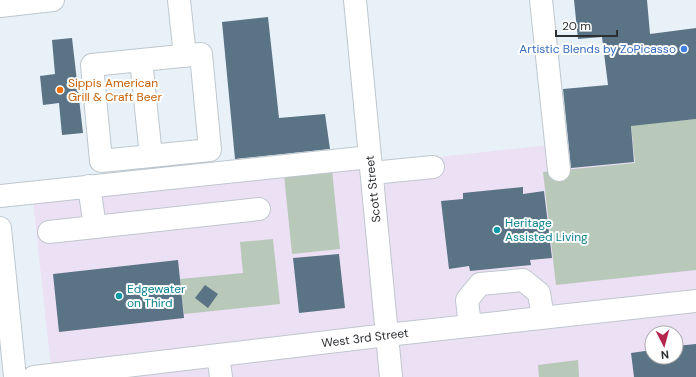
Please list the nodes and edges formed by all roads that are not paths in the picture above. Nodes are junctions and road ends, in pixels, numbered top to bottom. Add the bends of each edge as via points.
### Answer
1 (53, 0) edge
2 (179, 0) edge
3 (355, 0) edge
4 (541, 0) edge
5 (0, 6) edge
6 (185, 56) junction
7 (141, 60) junction
8 (151, 156) junction
9 (371, 165) junction
10 (433, 166) dead end
11 (559, 170) dead end
12 (89, 186) junction
13 (0, 196) edge
14 (259, 209) dead end
15 (95, 227) junction
16 (0, 228) edge
17 (49, 232) dead end
18 (696, 301) edge
19 (542, 318) junction
20 (470, 326) junction
21 (387, 335) junction
22 (218, 355) junction
23 (15, 377) edge
24 (34, 377) edge
25 (221, 377) edge
26 (391, 377) edge

1 - 5 street
2 - 6 street
3 - 9 street, Scott Street
4 - 11 street
6 - 7 street
6 - 8 street via 201,54 210,150
7 - 8 street
7 - 8 street via 92,65 101,161
9 - 10 street
9 - 12 street
9 - 21 street, Scott Street
12 - 13 street
12 - 15 street
14 - 15 street
15 - 17 street
16 - 23 street
18 - 19 street, West 3rd Street
19 - 20 street, West 3rd Street
19 - 20 street via 539,293 523,280 480,284 467,300
20 - 21 street, West 3rd Street
21 - 22 street, West 3rd Street
21 - 26 street, Scott Street
22 - 24 street, West 3rd Street
22 - 25 street

